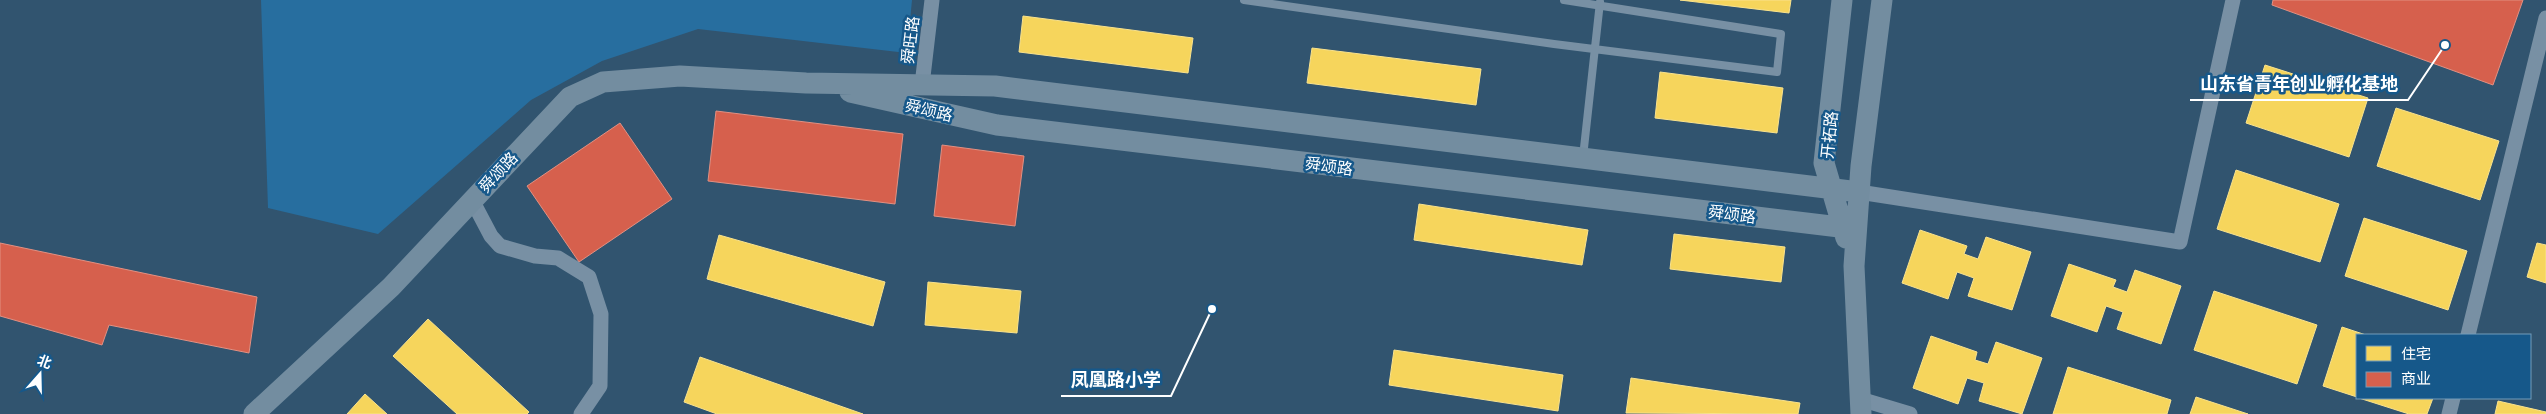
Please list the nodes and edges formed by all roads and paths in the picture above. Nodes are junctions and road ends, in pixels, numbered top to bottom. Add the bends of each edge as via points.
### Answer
1 (932, 0) edge
2 (1244, 0) edge
3 (1564, 0) edge
4 (1842, 0) edge
5 (1882, 0) edge
6 (2233, 0) edge
7 (1600, 2) edge
8 (2546, 18) edge
9 (1595, 49) junction
10 (806, 82) junction
11 (922, 85) junction
12 (1583, 158) junction
13 (1832, 189) junction
14 (1859, 192) junction
15 (472, 200) junction
16 (1849, 228) junction
17 (2468, 334) edge
18 (2453, 399) edge
19 (1860, 406) edge
20 (254, 414) edge
21 (581, 414) edge
22 (1910, 414) edge
23 (2449, 414) edge

1 - 11 street, 舜旺路
2 - 9 lane
3 - 7 lane
4 - 13 main road, 开拓路 via 1824,163
5 - 14 main road, 开拓路
6 - 14 street via 2180,242
7 - 9 lane
7 - 9 lane via 1781,34 1777,72
8 - 17 street
9 - 12 lane
10 - 11 main road, 舜颂路
10 - 15 main road, 舜颂路 via 680,76 603,82 570,97
10 - 16 main road, 舜颂路 via 997,125
11 - 12 main road, 舜颂路 via 995,86
12 - 13 main road, 舜颂路
13 - 14 main road, 舜颂路
13 - 16 main road, 开拓路
14 - 16 main road, 开拓路
15 - 20 main road, 舜颂路 via 391,287
15 - 21 street via 500,246 535,256 558,258 589,278 601,314 600,386
16 - 19 main road, 开拓路 via 1854,266
18 - 23 street
19 - 22 street

